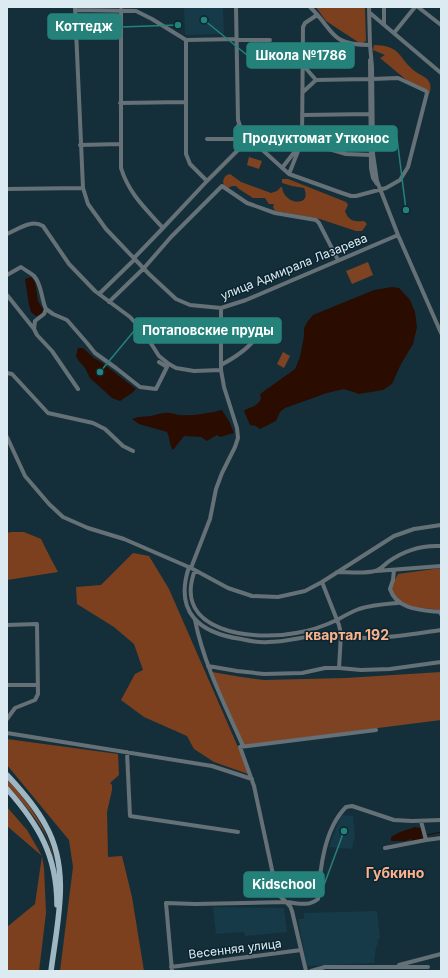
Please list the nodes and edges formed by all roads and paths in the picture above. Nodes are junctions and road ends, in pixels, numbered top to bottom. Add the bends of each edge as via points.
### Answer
1 (236, 7) edge
2 (310, 7) edge
3 (370, 7) edge
4 (384, 7) edge
5 (417, 7) edge
6 (75, 8) edge
7 (109, 9) edge
8 (121, 10) junction
9 (370, 13) junction
10 (317, 15) junction
11 (384, 25) junction
12 (441, 25) edge
13 (394, 33) junction
14 (186, 40) junction
15 (237, 40) junction
16 (270, 40) dead end
17 (370, 45) junction
18 (303, 66) junction
19 (441, 72) edge
20 (371, 79) junction
21 (316, 80) junction
22 (303, 92) junction
23 (186, 102) junction
24 (120, 103) junction
25 (370, 114) junction
26 (302, 115) junction
27 (238, 120) junction
28 (238, 138) junction
29 (207, 139) dead end
30 (302, 141) junction
31 (120, 144) junction
32 (80, 145) junction
33 (258, 147) junction
34 (299, 147) junction
35 (239, 149) junction
36 (370, 155) junction
37 (282, 168) junction
38 (289, 174) junction
39 (207, 181) junction
40 (83, 188) junction
41 (379, 188) junction
42 (7, 189) edge
43 (164, 228) junction
44 (7, 234) edge
45 (398, 235) junction
46 (134, 259) junction
47 (338, 260) junction
48 (144, 268) junction
49 (7, 275) edge
50 (99, 294) junction
51 (7, 295) edge
52 (109, 302) junction
53 (221, 308) junction
54 (46, 309) junction
55 (242, 328) dead end
56 (34, 329) junction
57 (441, 333) edge
58 (159, 362) dead end
59 (221, 365) junction
60 (222, 370) junction
61 (7, 374) edge
62 (78, 389) dead end
63 (7, 437) edge
64 (133, 451) dead end
65 (441, 525) edge
66 (441, 546) edge
67 (353, 562) junction
68 (441, 566) edge
69 (191, 569) junction
70 (394, 570) junction
71 (376, 571) junction
72 (337, 572) junction
73 (356, 572) junction
74 (322, 582) junction
75 (398, 602) junction
76 (441, 614) edge
77 (195, 620) junction
78 (337, 620) junction
79 (7, 625) edge
80 (441, 630) edge
81 (341, 634) junction
82 (441, 662) edge
83 (208, 666) junction
84 (339, 668) junction
85 (7, 685) edge
86 (38, 685) junction
87 (7, 719) edge
88 (376, 730) dead end
89 (7, 733) edge
90 (243, 746) junction
91 (127, 752) junction
92 (7, 775) edge
93 (252, 780) junction
94 (7, 790) edge
95 (441, 820) edge
96 (421, 821) junction
97 (238, 832) dead end
98 (441, 838) edge
99 (426, 840) junction
100 (385, 848) dead end
101 (286, 902) junction
102 (300, 904) junction
103 (292, 911) junction
104 (57, 924) junction
105 (301, 950) junction
106 (441, 954) edge
107 (395, 966) junction
108 (428, 967) dead end
109 (172, 969) edge
110 (51, 971) edge
111 (306, 971) edge
112 (311, 971) edge

1 - 15 street
2 - 10 street
3 - 9 street
4 - 11 street
5 - 12 street
5 - 13 street
6 - 7 street
6 - 32 street, улица Адмирала Лазарева
7 - 8 street
8 - 14 street via 136,11
8 - 24 street
9 - 11 street
9 - 17 street
10 - 17 street via 339,40
10 - 18 street via 303,27
11 - 13 street
13 - 19 street
14 - 15 street
14 - 23 street
15 - 16 street
15 - 27 street
17 - 20 street
18 - 21 street
18 - 22 street
20 - 21 street
20 - 25 street
20 - 41 street via 373,154
20 - 41 street via 398,78 427,93 408,167 400,180 386,188
21 - 22 street
22 - 26 street
23 - 24 street
23 - 39 street via 187,158
24 - 31 street
25 - 26 street
25 - 36 street
26 - 30 street
27 - 28 street
27 - 33 street via 241,129
28 - 29 street
28 - 35 street
30 - 34 street
30 - 36 street via 346,154
31 - 32 street
31 - 43 street via 124,179 133,195
32 - 40 street, улица Адмирала Лазарева
33 - 35 street
33 - 37 street
34 - 37 street
34 - 38 street
35 - 39 street
36 - 41 street via 372,178
37 - 38 street
38 - 41 street via 351,196
39 - 43 street
40 - 42 street
40 - 46 street, улица Адмирала Лазарева via 88,204 97,217
41 - 45 street
43 - 46 street
44 - 50 street via 29,224 43,226 69,264
45 - 47 street, улица Адмирала Лазарева
45 - 57 street
46 - 48 street, улица Адмирала Лазарева
46 - 50 street
47 - 48 street via 316,220 275,213 254,206 222,186
47 - 53 street, улица Адмирала Лазарева via 249,299
48 - 52 street
48 - 53 street, улица Адмирала Лазарева via 176,299 190,305
49 - 54 street via 21,267 34,276 39,282
50 - 52 street
51 - 56 street
52 - 60 street via 130,317 143,331 159,356 169,364 176,368
53 - 59 street
54 - 56 street via 35,321
54 - 58 street via 67,320 95,353 140,388 156,389 167,368
55 - 59 street via 257,334 255,340
56 - 62 street
59 - 60 street
60 - 69 street via 238,438 216,488 210,519
61 - 64 street via 12,374 48,413 93,423
63 - 69 street via 25,476 48,504 63,517 88,528 124,538
65 - 67 street via 405,531
66 - 71 street via 417,548 395,557
67 - 72 street
67 - 73 street
68 - 70 street
69 - 74 street via 228,588 252,596 278,597 293,594
69 - 77 street via 184,587 188,609
69 - 78 street via 190,587 194,606 204,620 214,626 232,632 268,636 296,633
70 - 71 street
70 - 75 street via 390,590
71 - 73 street
72 - 73 street
72 - 74 street
74 - 78 street
75 - 76 street via 418,610
75 - 78 street via 360,609
77 - 81 street via 212,632 254,642
77 - 83 street
78 - 81 street
79 - 86 street via 37,624
80 - 81 street via 374,638
81 - 84 street
82 - 84 street via 361,670
83 - 84 street via 264,674 302,673
83 - 90 street
85 - 86 street
86 - 87 street via 36,699 15,708
88 - 90 street
89 - 91 street
90 - 93 street via 240,747
91 - 93 street via 212,766
91 - 97 street via 130,816
92 - 104 main road via 38,813 54,845 61,878
93 - 101 street via 274,884 277,893
94 - 104 main road via 30,816 47,847 56,878
95 - 96 street
96 - 99 street
96 - 102 street via 394,820 346,806 334,823 325,847 320,868 318,899 312,904
98 - 99 street
99 - 100 street
101 - 102 street
101 - 103 street
101 - 109 street via 166,903
102 - 103 street
103 - 105 street
104 - 110 main road
105 - 109 street, Весенняя улица
105 - 111 street
106 - 107 street
107 - 108 street
107 - 112 street via 326,967

